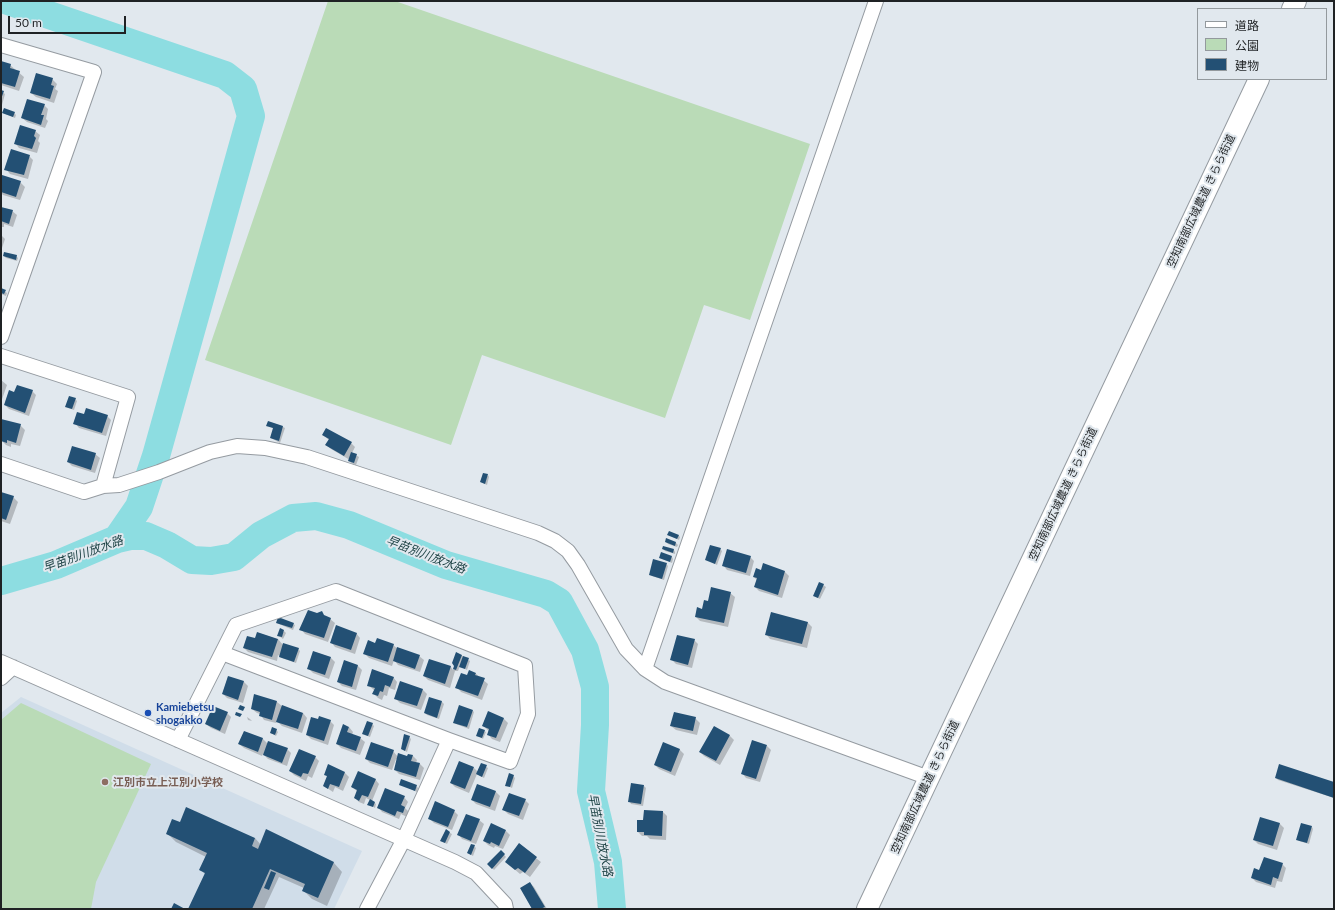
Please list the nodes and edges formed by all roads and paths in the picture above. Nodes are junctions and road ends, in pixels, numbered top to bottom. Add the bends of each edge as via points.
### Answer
1 (876, 1) edge
2 (1, 45) edge
3 (1259, 80) edge
4 (1, 337) edge
5 (1, 356) edge
6 (1, 464) edge
7 (103, 486) junction
8 (222, 653) junction
9 (7, 664) edge
10 (645, 669) junction
11 (1, 678) edge
12 (178, 740) junction
13 (449, 740) junction
14 (929, 778) junction
15 (404, 840) junction
16 (367, 909) edge
17 (506, 909) edge
18 (868, 909) edge

1 - 10 street
2 - 4 street via 94,72
3 - 14 street, 空知南部広域農道 きらら街道
5 - 7 street via 128,396
6 - 7 street via 84,492
7 - 10 street via 119,485 216,450 237,446 265,448 307,457 538,533 568,551 626,648
8 - 12 street
8 - 13 street
8 - 13 street via 236,625 336,591 525,666 528,714 510,762
9 - 11 street
9 - 12 street
10 - 14 street via 666,682
12 - 15 street
13 - 15 street
14 - 18 street, 空知南部広域農道 きらら街道
15 - 16 street
15 - 17 street via 476,873 505,904

